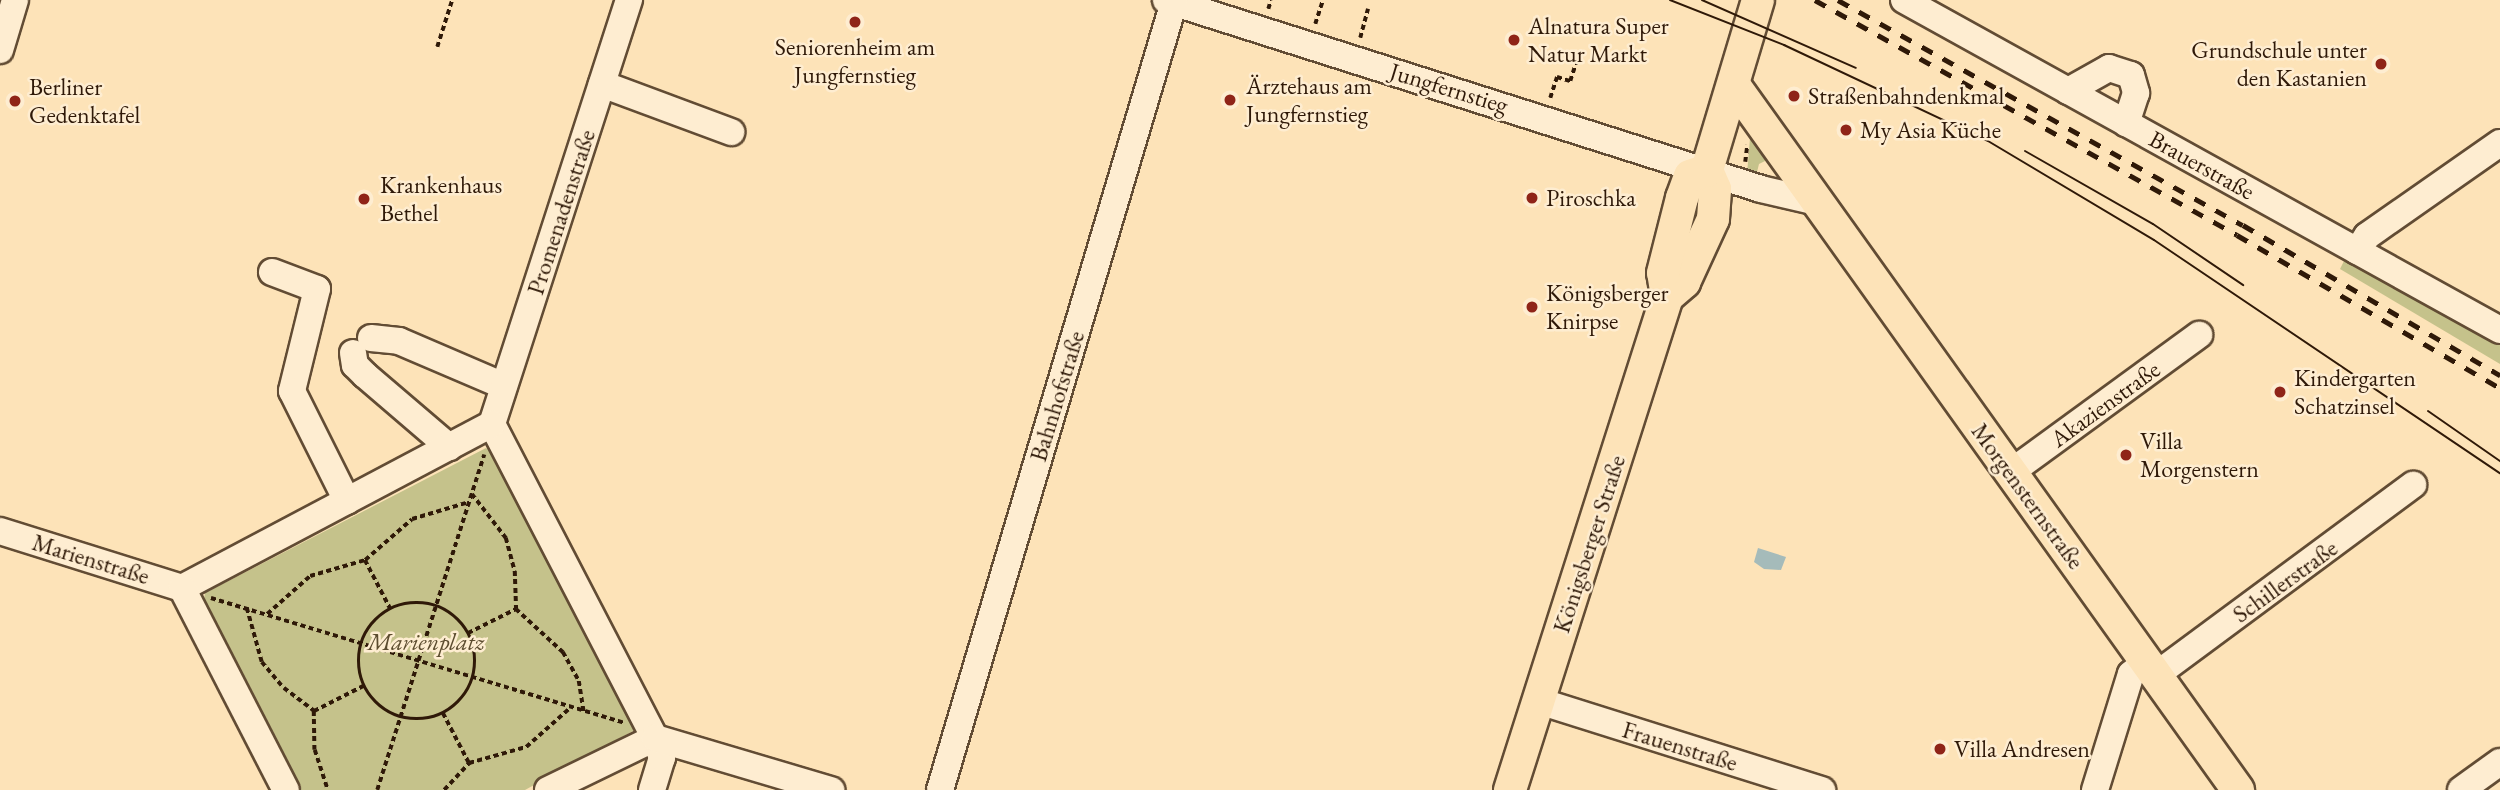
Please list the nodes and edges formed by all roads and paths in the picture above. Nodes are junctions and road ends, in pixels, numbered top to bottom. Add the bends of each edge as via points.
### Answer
1 (15, 0) edge
2 (452, 0) edge
3 (629, 0) edge
4 (1271, 0) edge
5 (1323, 0) edge
6 (1758, 0) edge
7 (1904, 0) edge
8 (1181, 3) edge
9 (1368, 9) dead end
10 (1268, 11) dead end
11 (1315, 26) dead end
12 (1359, 40) dead end
13 (437, 47) dead end
14 (0, 50) edge
15 (1588, 54) dead end
16 (602, 84) junction
17 (1734, 85) junction
18 (2068, 91) junction
19 (1549, 100) dead end
20 (2126, 123) junction
21 (731, 132) dead end
22 (1748, 136) dead end
23 (2500, 143) edge
24 (1707, 170) junction
25 (1744, 172) dead end
26 (1817, 202) junction
27 (2357, 251) junction
28 (272, 272) dead end
29 (2500, 330) edge
30 (2199, 335) dead end
31 (505, 386) junction
32 (489, 436) junction
33 (449, 447) junction
34 (2011, 472) junction
35 (2413, 485) dead end
36 (472, 494) junction
37 (347, 501) junction
38 (469, 502) junction
39 (0, 531) edge
40 (365, 560) junction
41 (182, 588) junction
42 (212, 598) dead end
43 (435, 606) junction
44 (247, 608) junction
45 (516, 609) junction
46 (391, 610) junction
47 (267, 614) junction
48 (468, 633) junction
49 (362, 644) junction
50 (417, 661) junction
51 (2151, 669) junction
52 (473, 678) junction
53 (365, 685) junction
54 (1539, 701) junction
55 (570, 708) junction
56 (314, 711) junction
57 (584, 712) junction
58 (443, 713) junction
59 (399, 716) junction
60 (621, 724) dead end
61 (655, 738) junction
62 (2500, 762) edge
63 (469, 764) junction
64 (286, 790) edge
65 (328, 790) edge
66 (377, 790) edge
67 (444, 790) edge
68 (548, 790) edge
69 (652, 790) edge
70 (831, 790) edge
71 (940, 790) edge
72 (1510, 790) edge
73 (1822, 790) edge
74 (2095, 790) edge
75 (2238, 790) edge
76 (2461, 790) edge

1 - 14 street
2 - 13 path
3 - 16 street, Promenadenstraße
4 - 10 path
5 - 11 path
6 - 17 main road, Königsberger Straße
7 - 18 street, Brauerstraße
8 - 24 street, Jungfernstieg
8 - 71 street, Bahnhofstraße
9 - 12 path
15 - 19 path via 1579,51 1570,80 1556,77
16 - 21 street
16 - 31 street, Promenadenstraße
17 - 24 main road, Königsberger Straße
17 - 26 main road, Morgensternstraße
18 - 20 street, Brauerstraße
18 - 20 street via 2109,68 2131,75 2136,93
20 - 27 street, Brauerstraße
22 - 25 path
23 - 27 street via 2367,236
24 - 26 street
24 - 54 main road, Königsberger Straße via 1690,176 1682,198 1663,273 1667,297
26 - 34 main road, Morgensternstraße
27 - 29 street, Brauerstraße
28 - 37 street via 317,289 292,391
30 - 34 street, Akazienstraße
31 - 32 street, Promenadenstraße
31 - 33 street via 400,341 362,345 355,365
32 - 33 street
32 - 36 path
32 - 61 street
33 - 37 street
34 - 51 main road, Morgensternstraße
35 - 51 street, Schillerstraße
36 - 38 path
36 - 45 path via 506,538 515,571
37 - 41 street
38 - 40 path via 412,519
38 - 43 path
39 - 41 street, Marienstraße
40 - 46 path
40 - 47 path via 310,576
41 - 64 street
42 - 44 path
43 - 46 path via 420,603
43 - 48 path via 448,612
43 - 50 path
44 - 47 path
44 - 56 path via 262,662 284,688
45 - 48 path
45 - 57 path via 563,652 579,681
46 - 49 path via 378,618
47 - 49 path
48 - 52 path via 475,663
49 - 50 path
49 - 53 path
50 - 52 path
50 - 59 path
51 - 74 street, Schillerstraße via 2131,674
51 - 75 main road, Morgensternstraße
52 - 55 path
52 - 58 path via 466,692
53 - 56 path
53 - 59 path via 385,709
54 - 72 main road, Königsberger Straße
54 - 73 street, Frauenstraße
55 - 57 path
55 - 63 path via 526,747
56 - 65 path via 315,750
57 - 60 path
58 - 59 path via 421,719
58 - 63 path
59 - 66 path
61 - 68 street
61 - 69 street via 662,758
61 - 70 street
62 - 76 street
63 - 67 path

